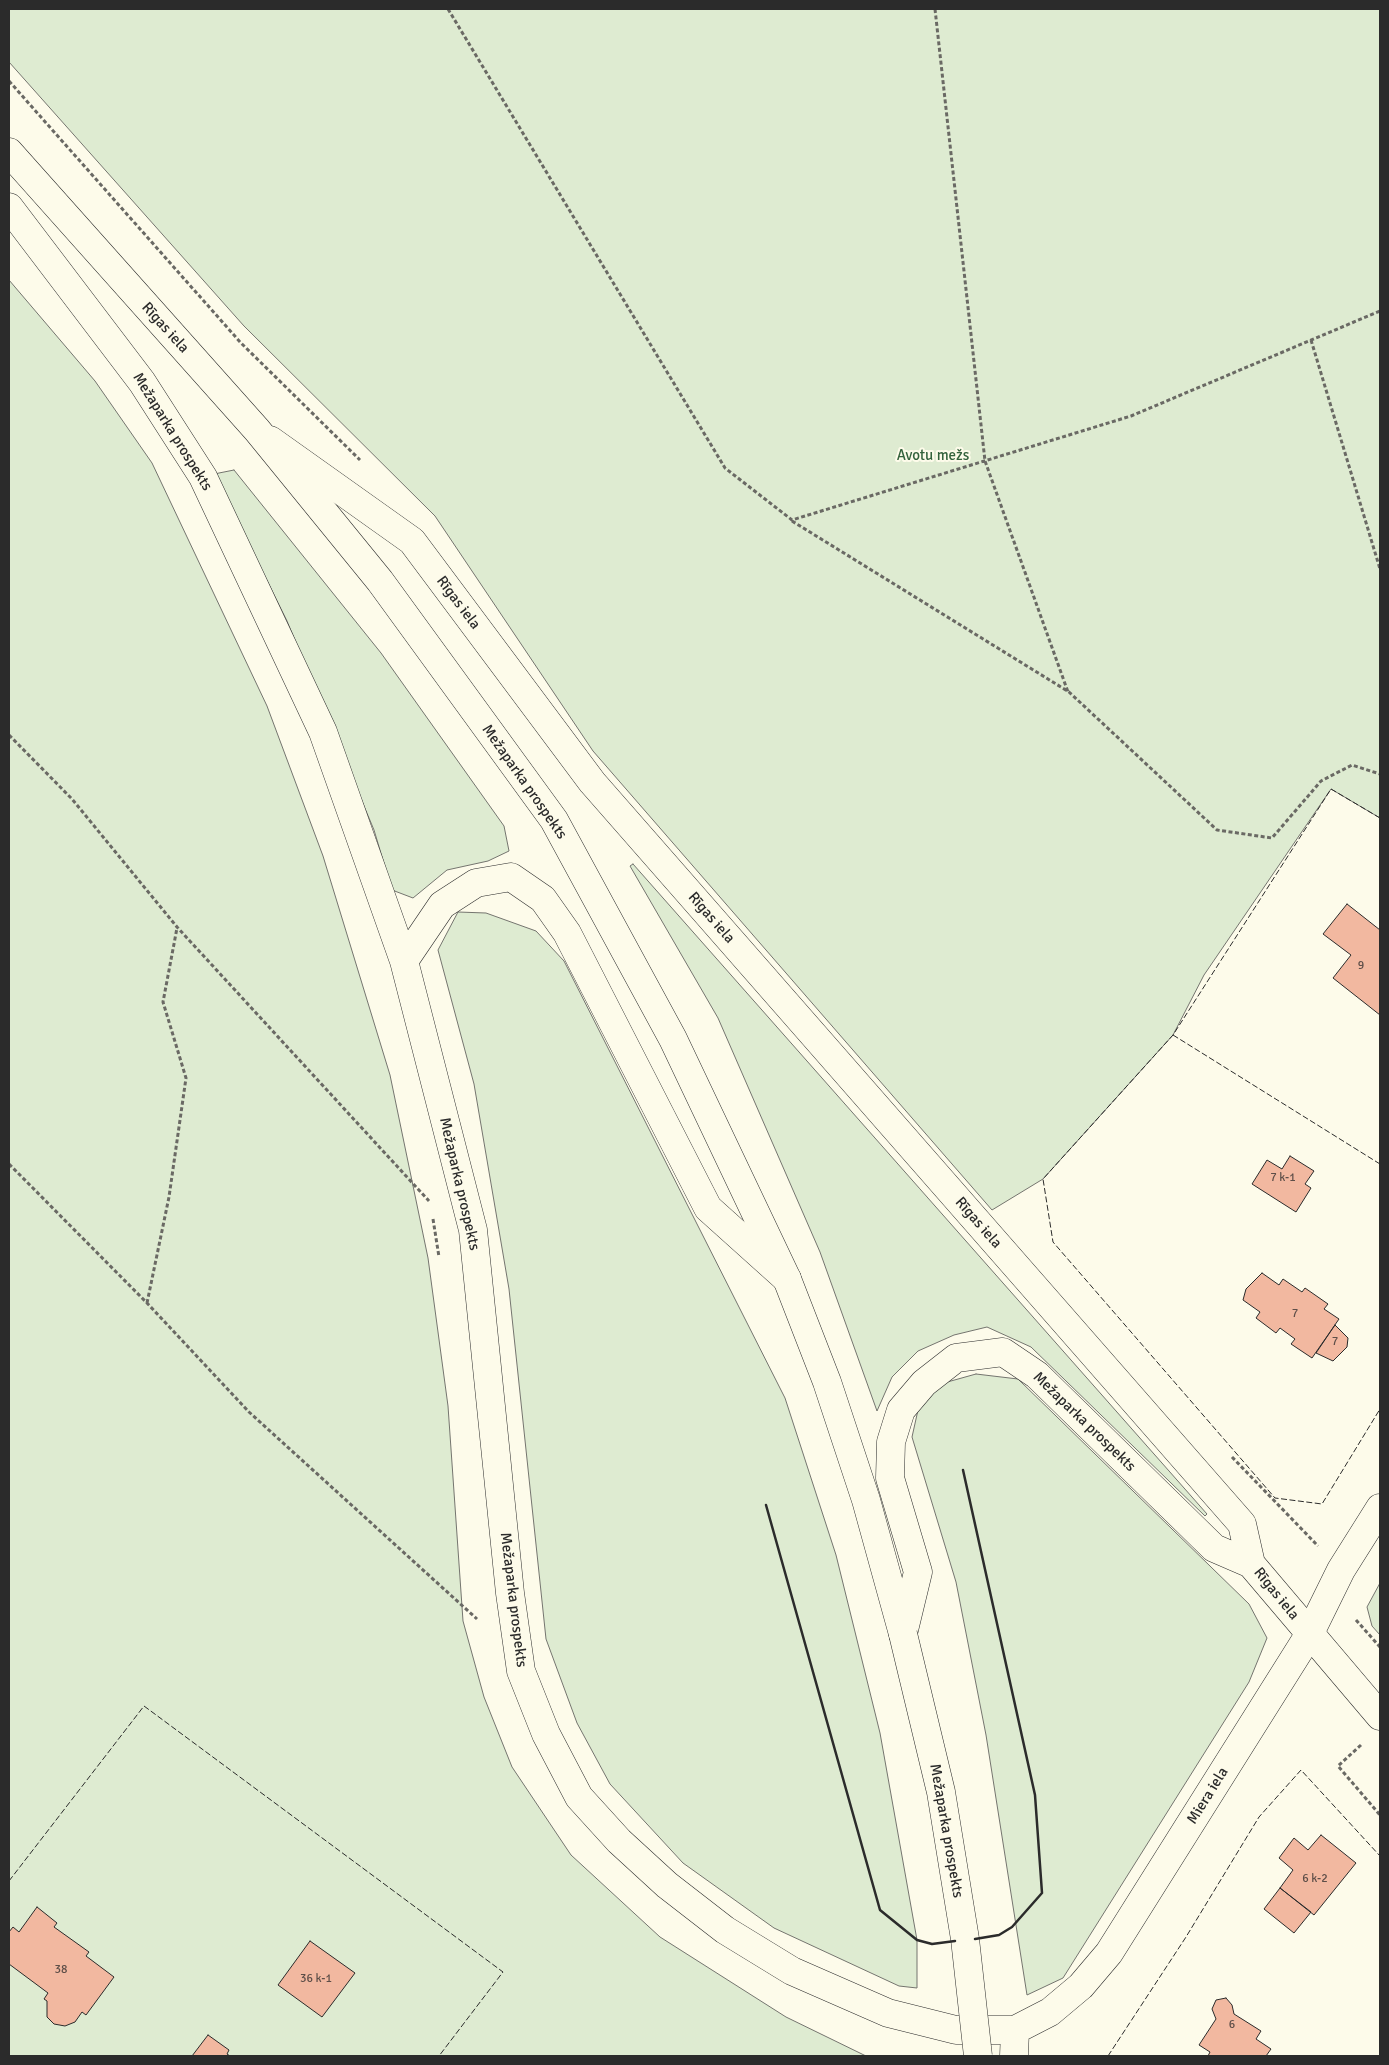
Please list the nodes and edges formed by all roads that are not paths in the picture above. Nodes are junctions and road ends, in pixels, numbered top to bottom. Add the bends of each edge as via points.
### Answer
1 (9, 152) edge
2 (9, 207) edge
3 (256, 430) junction
4 (404, 961) junction
5 (787, 1279) junction
6 (1380, 1508) edge
7 (1251, 1564) junction
8 (903, 1634) junction
9 (1309, 1635) junction
10 (1380, 1716) edge
11 (1015, 2030) junction
12 (978, 2056) edge
13 (1014, 2056) edge

1 - 3 street, Rīgas iela
2 - 4 street, Mežaparka prospekts via 142,382 204,477 323,732
3 - 5 street, Mežaparka prospekts via 380,580 554,820 673,1039
3 - 7 street, Rīgas iela via 412,541 592,782 1242,1524
4 - 5 street, Mežaparka prospekts via 442,905 476,882 511,877 543,899 567,933 708,1208
4 - 11 street, Mežaparka prospekts via 473,1230 521,1671 546,1734 580,1796 619,1841 667,1884 725,1930 792,1971 897,2015 956,2030
5 - 8 street, Mežaparka prospekts via 827,1382 866,1500
6 - 9 street, Miera iela via 1341,1570
7 - 8 street, Mežaparka prospekts via 1214,1548 1037,1375 1003,1352 956,1358 924,1383 901,1410 891,1442 890,1478 918,1572
7 - 9 street, Rīgas iela
8 - 12 street, Mežaparka prospekts, bridge via 941,1792 965,1939
9 - 10 street, Rīgas iela
9 - 11 street, Miera iela via 1109,1953 1081,1986 1050,2012
11 - 13 street

